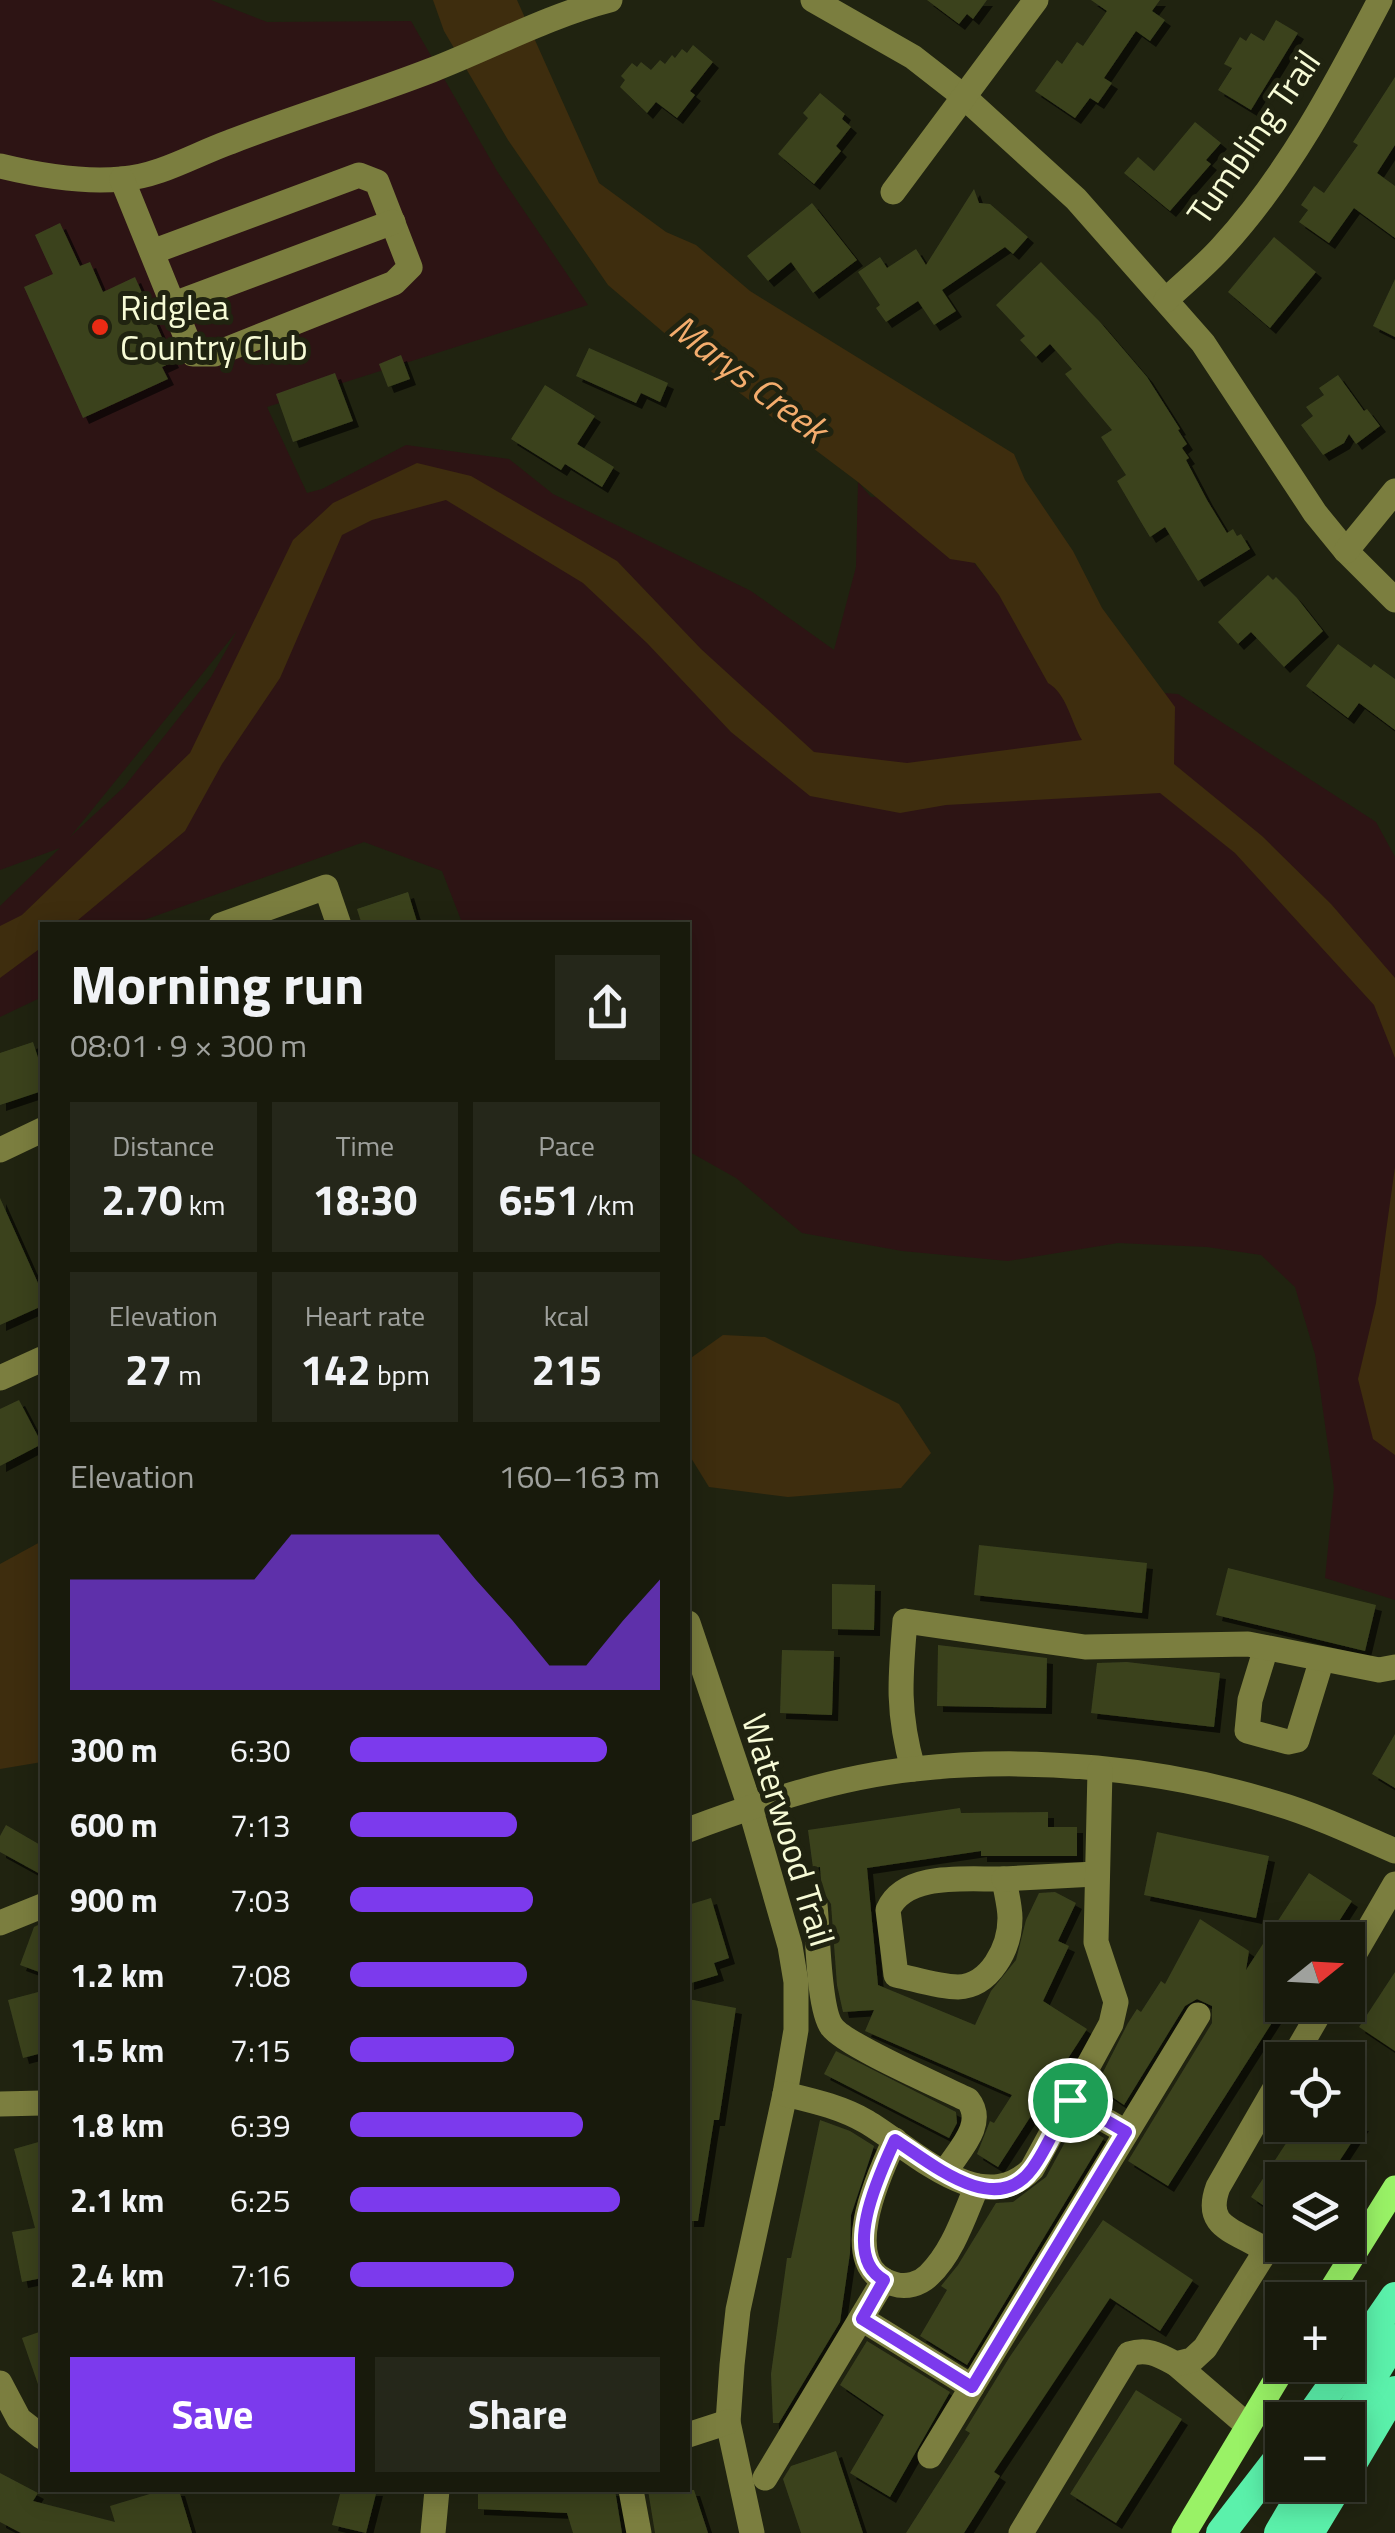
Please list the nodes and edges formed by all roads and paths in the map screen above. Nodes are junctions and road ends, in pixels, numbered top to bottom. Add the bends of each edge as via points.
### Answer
1 (610, 0) edge
2 (813, 0) edge
3 (1036, 0) edge
4 (1380, 0) edge
5 (963, 96) junction
6 (0, 166) edge
7 (122, 180) junction
8 (893, 192) dead end
9 (393, 222) junction
10 (152, 252) junction
11 (1166, 300) junction
12 (174, 304) junction
13 (1395, 490) edge
14 (1346, 551) junction
15 (1395, 600) edge
16 (229, 922) edge
17 (337, 922) edge
18 (40, 1131) edge
19 (0, 1150) edge
20 (40, 1360) edge
21 (0, 1378) edge
22 (690, 1636) edge
23 (1266, 1648) junction
24 (1322, 1659) junction
25 (694, 1663) edge
26 (1395, 1668) edge
27 (913, 1769) junction
28 (1100, 1770) junction
29 (750, 1807) junction
30 (690, 1829) edge
31 (1395, 1851) edge
32 (1096, 1874) junction
33 (1004, 1879) junction
34 (1395, 1884) edge
35 (815, 1905) dead end
36 (40, 1907) edge
37 (0, 1924) edge
38 (1365, 1936) edge
39 (1198, 2015) dead end
40 (785, 2094) junction
41 (1070, 2100) junction
42 (40, 2102) edge
43 (0, 2104) edge
44 (1265, 2105) edge
45 (1126, 2132) junction
46 (895, 2140) junction
47 (945, 2172) junction
48 (977, 2186) junction
49 (1395, 2188) edge
50 (884, 2280) junction
51 (1336, 2282) edge
52 (1395, 2297) edge
53 (862, 2319) junction
54 (1395, 2339) edge
55 (1365, 2340) edge
56 (1176, 2364) junction
57 (1275, 2382) edge
58 (0, 2383) edge
59 (972, 2387) junction
60 (1395, 2391) edge
61 (1357, 2402) edge
62 (728, 2422) junction
63 (1248, 2425) junction
64 (690, 2434) edge
65 (40, 2436) edge
66 (1365, 2441) edge
67 (930, 2456) dead end
68 (1265, 2476) edge
69 (765, 2478) dead end
70 (437, 2492) edge
71 (631, 2492) edge
72 (1297, 2502) edge
73 (1328, 2502) edge
74 (433, 2533) edge
75 (639, 2533) edge
76 (752, 2533) edge
77 (1021, 2533) edge
78 (1184, 2533) edge
79 (1221, 2533) edge
80 (1278, 2533) edge
81 (1310, 2533) edge

1 - 7 street via 568,11 384,89
2 - 5 street via 913,57
3 - 5 street
4 - 11 street, Tumbling Trail via 1330,95 1258,203
5 - 8 street
5 - 11 street via 1076,199
6 - 7 street
7 - 10 street
9 - 10 street via 377,182 359,175
9 - 12 street
9 - 12 street via 410,268 394,283 215,354 193,354
10 - 12 street
11 - 14 street
13 - 14 street
14 - 15 street
16 - 17 street via 326,887
18 - 19 street
20 - 21 street
22 - 25 street, Waterwood Trail
23 - 24 street
23 - 24 street via 1247,1730 1288,1742 1298,1740
23 - 27 street via 1085,1647 905,1621 901,1726
24 - 26 street
25 - 29 street, Waterwood Trail
27 - 28 street via 1012,1764
27 - 29 street
28 - 31 street via 1260,1798
28 - 32 street
29 - 30 street
29 - 40 street, Waterwood Trail via 796,1982
32 - 33 street
32 - 41 street via 1096,1942 1116,2002 1112,2024
33 - 33 street via 929,1882 892,1900 896,1975 954,1987 972,1985 990,1972 1010,1919
34 - 38 street
35 - 47 street via 824,2007 832,2027 973,2107 973,2128
36 - 37 street
39 - 45 street
40 - 46 street via 827,2104
40 - 62 street, Waterwood Trail via 738,2310
41 - 45 street
41 - 48 street via 1018,2183 994,2190
42 - 43 street
44 - 56 street via 1211,2206 1225,2227 1259,2246 1262,2257 1205,2348
45 - 59 street
46 - 47 street
46 - 50 street via 878,2177 864,2241 867,2262
47 - 48 street
48 - 50 street via 951,2245 926,2278 908,2286
49 - 51 main road
50 - 53 street
52 - 55 highway
53 - 59 street
53 - 69 street
54 - 61 highway
56 - 63 street
56 - 77 street via 1153,2352 1130,2354
57 - 63 main road
58 - 65 street via 19,2420
59 - 67 street
60 - 66 highway
62 - 64 street
62 - 76 street, Waterwood Trail
63 - 78 main road
68 - 79 highway
70 - 74 street
71 - 75 street
72 - 80 highway
73 - 81 highway

